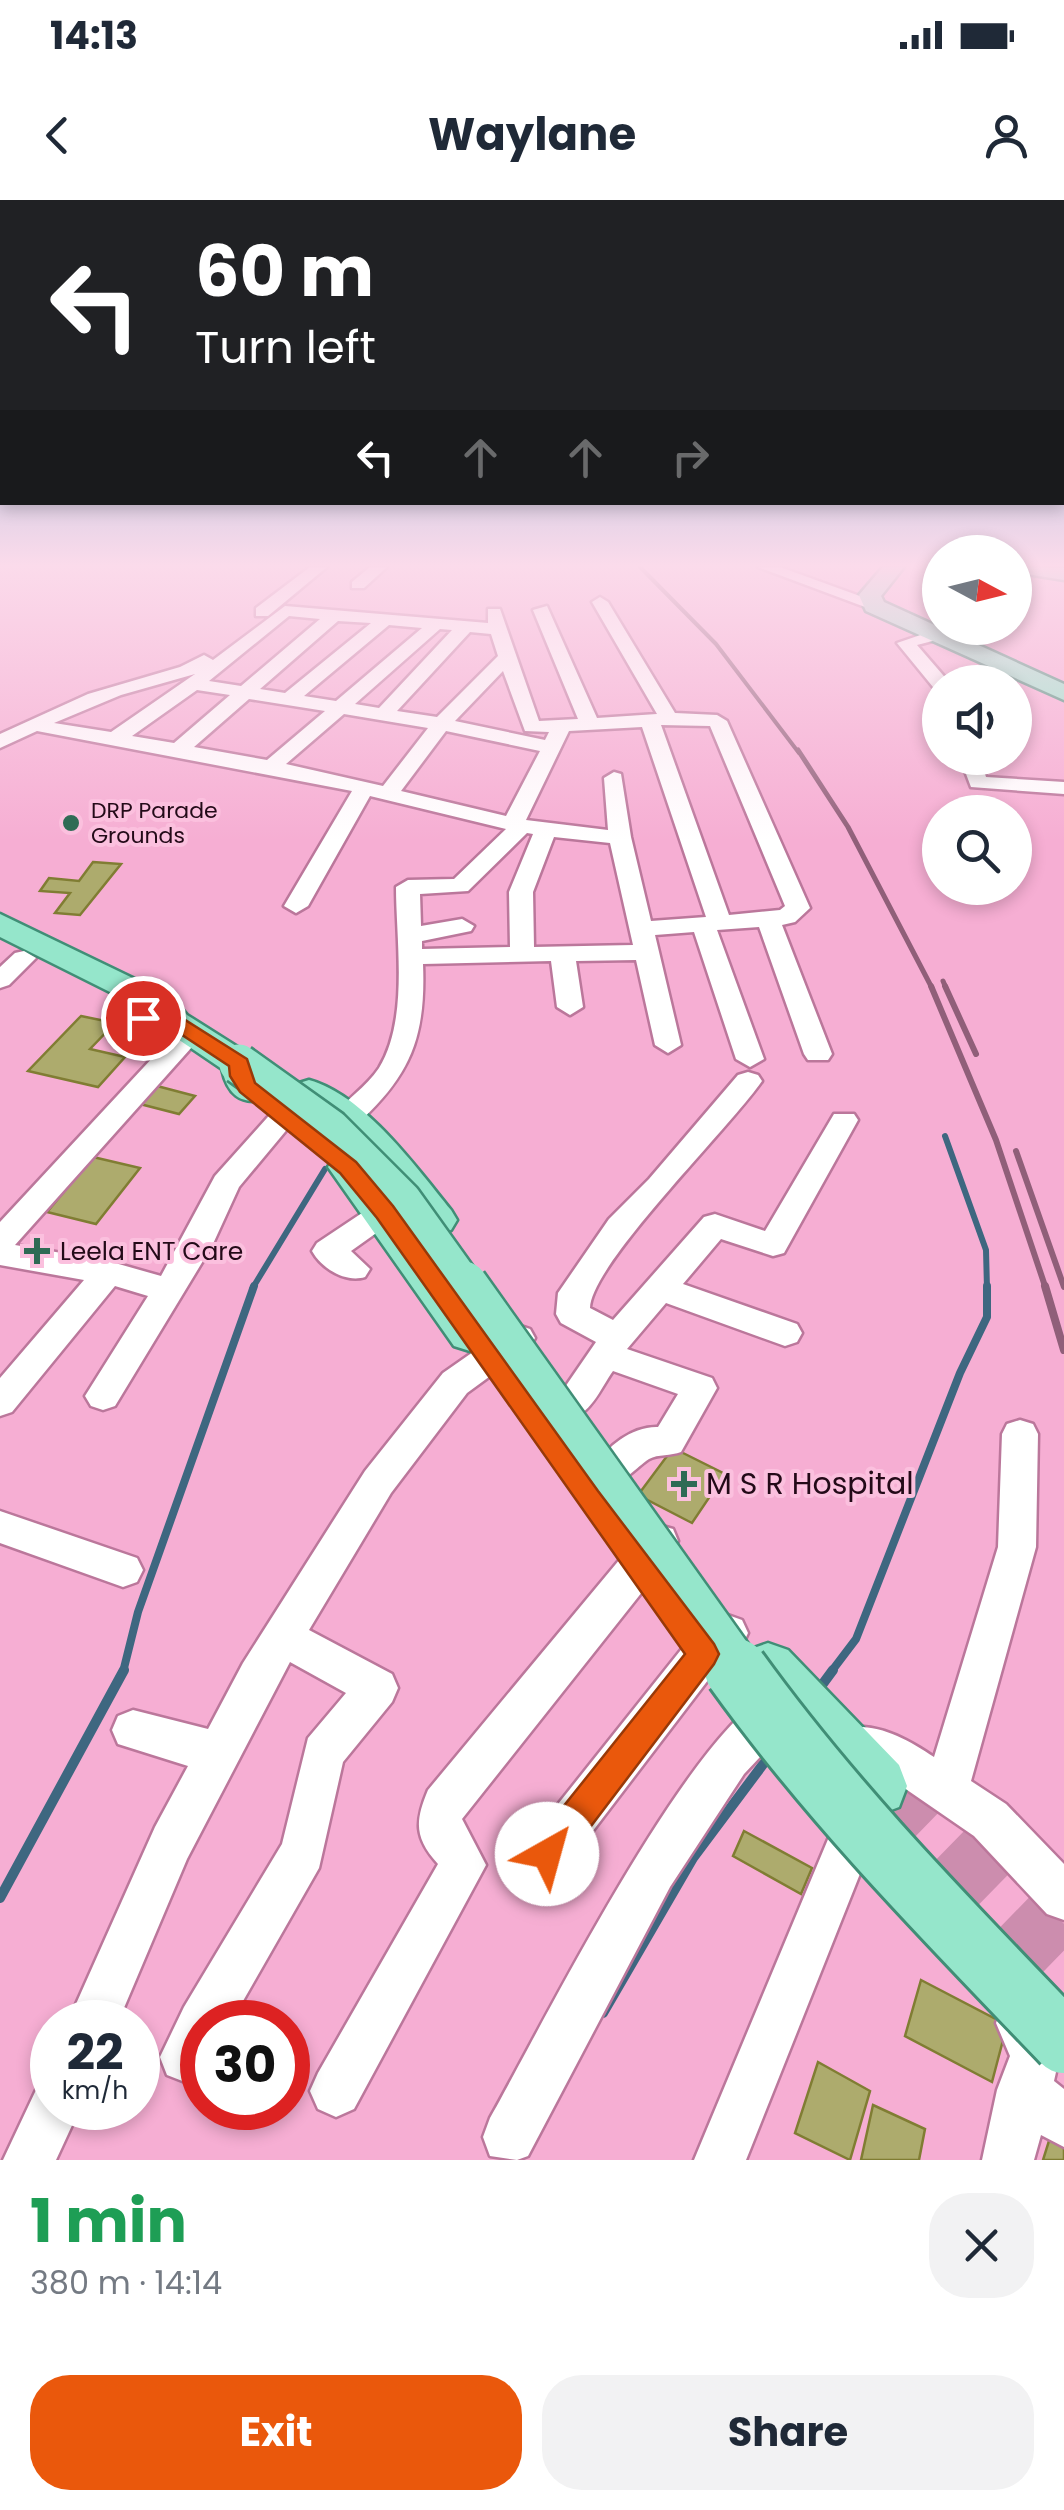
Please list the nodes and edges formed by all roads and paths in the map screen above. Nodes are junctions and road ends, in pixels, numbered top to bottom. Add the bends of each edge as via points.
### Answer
1 (203, 658) edge
2 (226, 658) edge
3 (285, 658) edge
4 (339, 658) edge
5 (396, 658) edge
6 (436, 658) edge
7 (505, 658) edge
8 (507, 658) edge
9 (562, 658) edge
10 (628, 658) edge
11 (999, 658) edge
12 (194, 684) junction
13 (1062, 690) edge
14 (247, 691) junction
15 (291, 698) junction
16 (340, 707) junction
17 (384, 714) junction
18 (659, 720) junction
19 (35, 724) junction
20 (442, 724) junction
21 (590, 724) junction
22 (562, 726) junction
23 (114, 739) junction
24 (0, 742) edge
25 (551, 747) junction
26 (177, 751) junction
27 (270, 768) junction
28 (975, 775) edge
29 (614, 778) dead end
30 (364, 788) junction
31 (1064, 788) edge
32 (388, 793) junction
33 (527, 827) junction
34 (620, 837) junction
35 (296, 906) dead end
36 (768, 920) junction
37 (0, 924) edge
38 (712, 924) junction
39 (462, 926) dead end
40 (645, 941) junction
41 (407, 947) junction
42 (522, 953) junction
43 (562, 953) junction
44 (8, 961) edge
45 (570, 1007) dead end
46 (183, 1027) junction
47 (668, 1045) dead end
48 (818, 1054) dead end
49 (239, 1064) junction
50 (285, 1116) junction
51 (346, 1119) junction
52 (844, 1120) dead end
53 (385, 1212) junction
54 (0, 1242) edge
55 (0, 1254) edge
56 (354, 1269) dead end
57 (108, 1273) junction
58 (662, 1289) junction
59 (170, 1290) junction
60 (785, 1332) dead end
61 (612, 1347) junction
62 (504, 1348) junction
63 (103, 1396) dead end
64 (0, 1402) edge
65 (1020, 1434) dead end
66 (591, 1436) junction
67 (0, 1527) edge
68 (651, 1550) junction
69 (123, 1570) dead end
70 (282, 1637) junction
71 (719, 1641) junction
72 (132, 1730) dead end
73 (834, 1739) junction
74 (218, 1752) junction
75 (946, 1791) junction
76 (850, 1841) junction
77 (547, 1854) dead end
78 (1064, 1896) edge
79 (103, 2000) edge
80 (217, 2000) edge
81 (1064, 2042) edge
82 (1023, 2090) junction
83 (336, 2092) dead end
84 (1064, 2121) edge
85 (510, 2137) dead end
86 (720, 2160) edge
87 (1008, 2160) edge

1 - 19 street via 192,670 155,677
2 - 12 street
3 - 14 street
4 - 15 street
5 - 16 street
6 - 17 street
7 - 20 street
8 - 22 street via 532,727
9 - 21 street
10 - 18 street
11 - 13 main road
12 - 14 street
12 - 23 street
14 - 15 street
14 - 26 street
15 - 16 street
16 - 17 street
16 - 27 street
17 - 20 street
18 - 21 street
18 - 36 street via 717,721 798,908
18 - 38 street
19 - 23 street
19 - 24 street
20 - 25 street
20 - 32 street
21 - 22 street
22 - 25 street
23 - 26 street
25 - 33 street
26 - 27 street
27 - 30 street
28 - 31 street via 978,783
29 - 34 street
30 - 32 street
30 - 35 street
32 - 33 street
33 - 34 street
33 - 41 street via 460,886 408,887
33 - 42 street
34 - 40 street
36 - 38 street
36 - 48 street
37 - 46 main road via 160,1004
38 - 40 street
38 - 61 street via 749,1070 574,1293 573,1314
39 - 41 street
40 - 43 street
40 - 47 street
41 - 42 street
41 - 51 street via 412,1014 402,1054 370,1101
42 - 43 street
43 - 45 street
44 - 46 main road via 143,1018
46 - 49 main road
46 - 54 street
49 - 50 main road via 243,1082
49 - 51 main road via 267,1064
49 - 81 main road, bridge via 330,1129 402,1201 774,1722 885,1856
50 - 53 main road via 348,1168
50 - 59 street via 226,1183
51 - 62 main road via 394,1163
52 - 58 street via 774,1244 715,1225
53 - 56 street via 328,1251
53 - 62 main road
55 - 57 street
57 - 59 street
57 - 64 street
58 - 60 street
58 - 61 street
59 - 63 street
61 - 66 street
61 - 66 street via 700,1388 668,1442
62 - 66 main road
62 - 68 main road
62 - 70 street via 455,1383 378,1482
65 - 75 street via 1018,1546
66 - 68 main road
67 - 69 street
68 - 71 main road
68 - 83 street via 444,1806 439,1834 460,1852 464,1865
70 - 74 street
70 - 80 street via 377,1688 322,1753 303,1852
71 - 73 main road
71 - 77 street
72 - 74 street
73 - 75 street via 888,1752
73 - 76 street via 810,1774 811,1786
73 - 85 street via 729,1759 654,1871
74 - 79 street
75 - 78 street via 990,1820
76 - 82 street via 1035,2041
76 - 86 street
82 - 84 street
82 - 87 street

